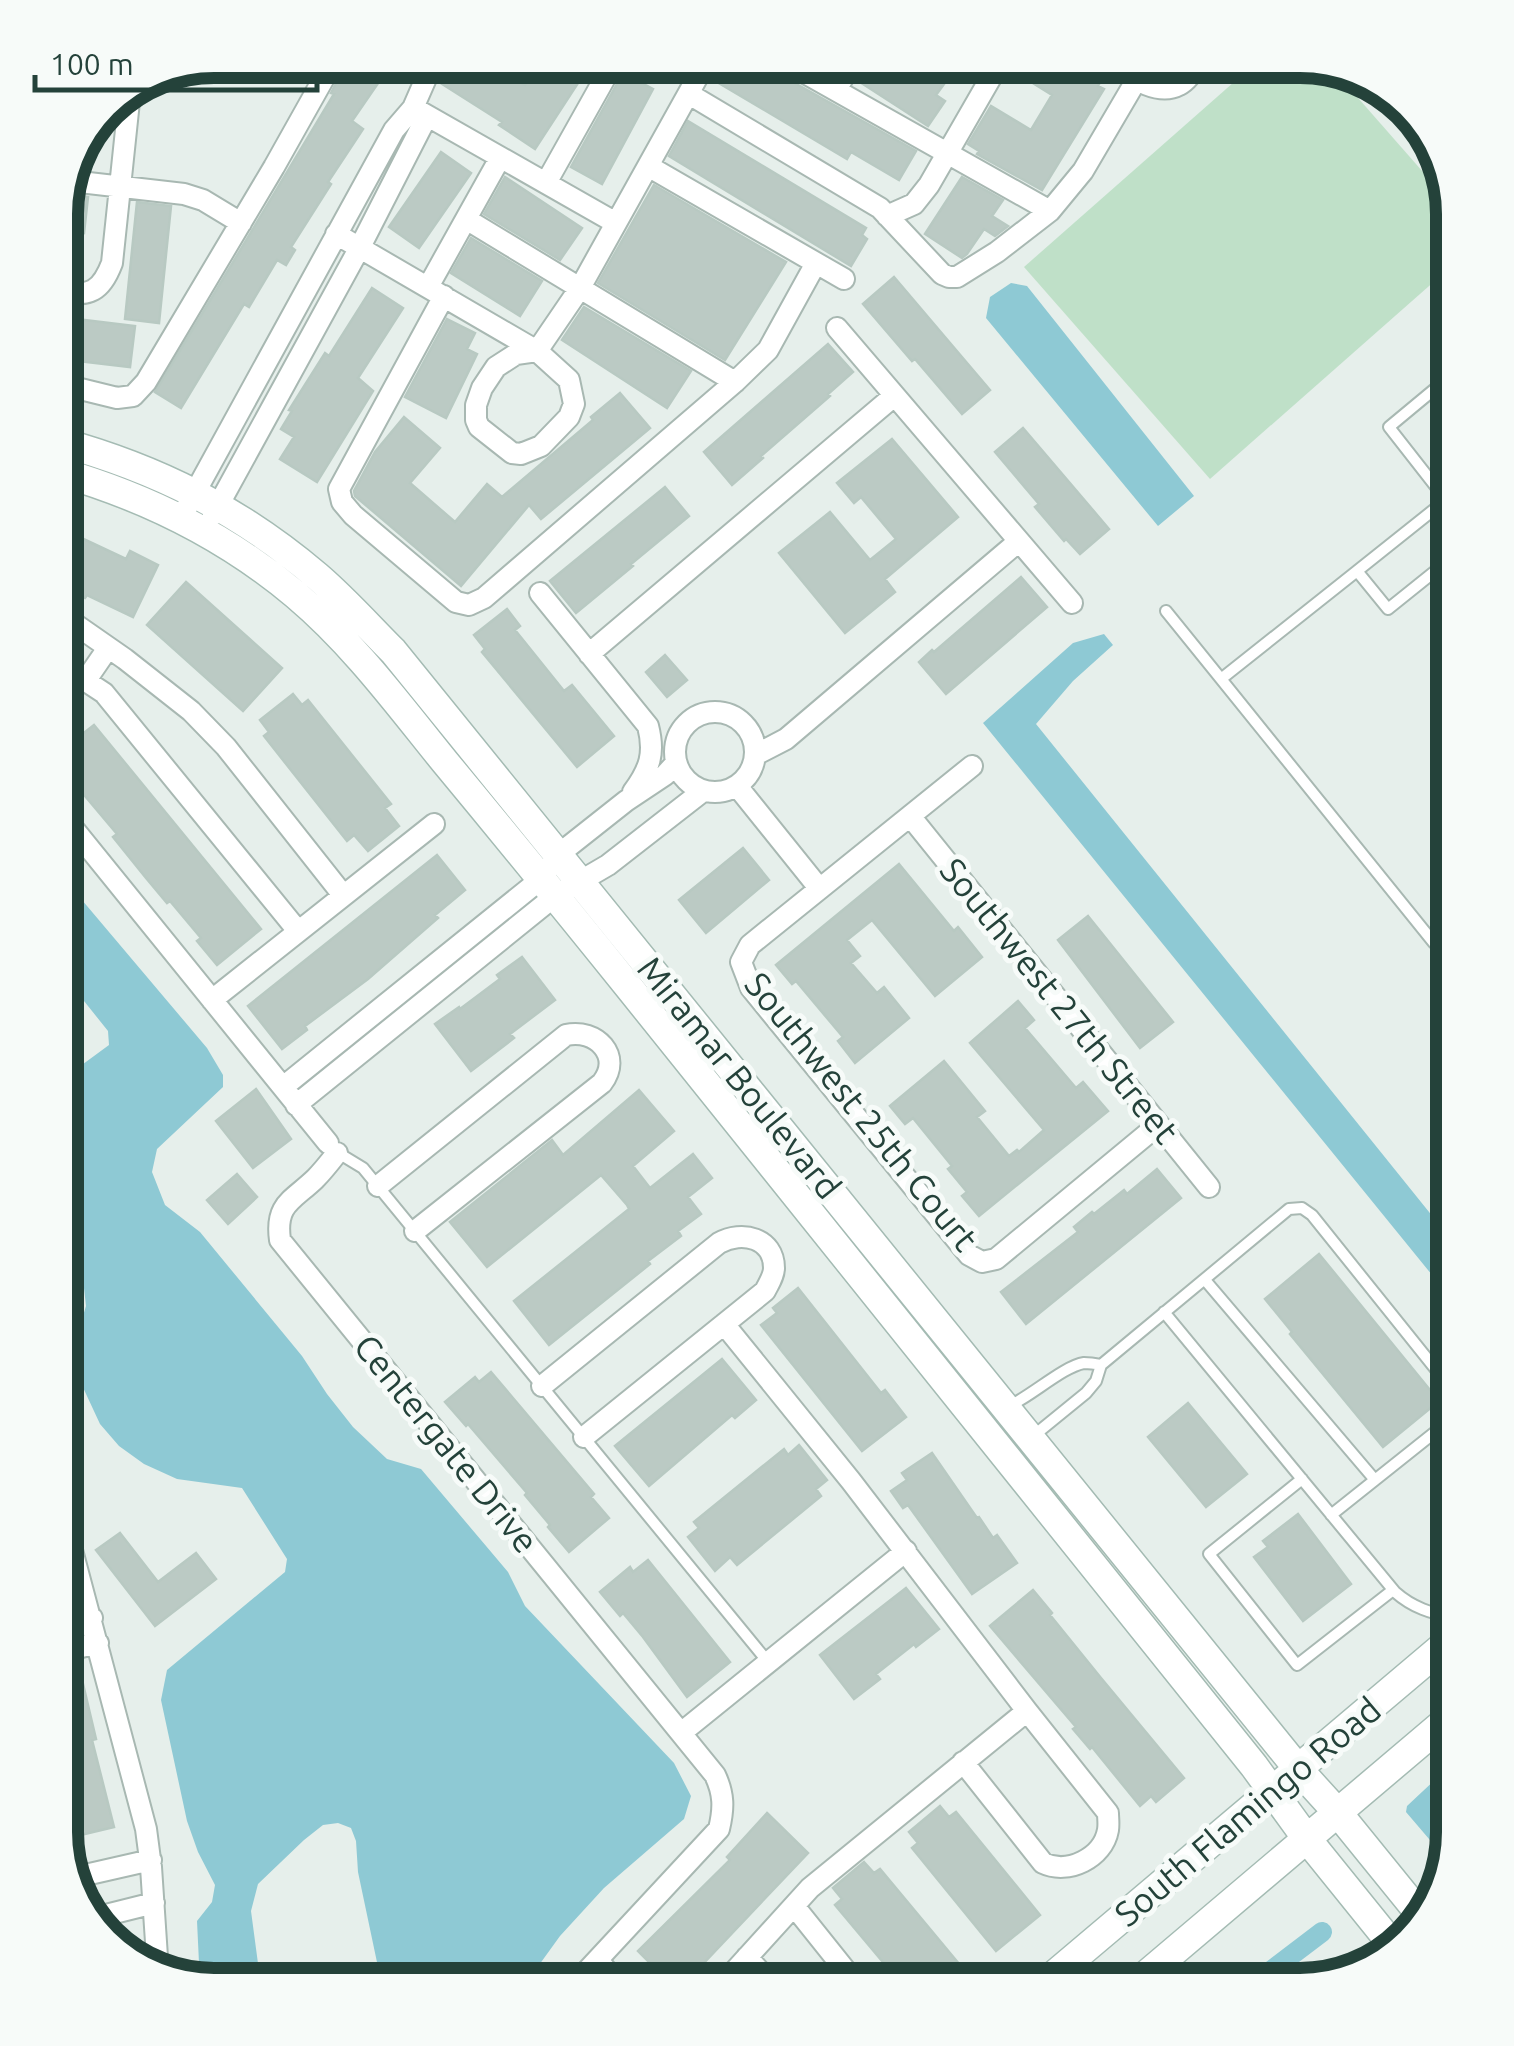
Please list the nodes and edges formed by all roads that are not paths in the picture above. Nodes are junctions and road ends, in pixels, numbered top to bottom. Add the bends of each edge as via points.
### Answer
1 (324, 78) edge
2 (429, 78) edge
3 (606, 78) edge
4 (698, 78) edge
5 (814, 78) edge
6 (843, 78) edge
7 (991, 78) edge
8 (1188, 78) edge
9 (1137, 79) joint
10 (836, 90) junction
11 (689, 94) junction
12 (128, 108) edge
13 (420, 112) junction
14 (947, 154) junction
15 (500, 158) junction
16 (648, 166) junction
17 (81, 182) edge
18 (546, 183) junction
19 (120, 186) junction
20 (1050, 211) junction
21 (887, 216) junction
22 (466, 219) junction
23 (241, 223) junction
24 (616, 223) junction
25 (336, 234) junction
26 (360, 247) junction
27 (816, 263) junction
28 (844, 279) dead end
29 (580, 288) junction
30 (436, 292) junction
31 (78, 295) edge
32 (836, 328) dead end
33 (537, 352) junction
34 (270, 356) junction
35 (294, 368) junction
36 (735, 382) junction
37 (78, 388) edge
38 (1436, 391) edge
39 (894, 396) junction
40 (78, 448) edge
41 (78, 477) edge
42 (1436, 487) edge
43 (1436, 508) edge
44 (199, 512) junction
45 (1018, 541) junction
46 (1436, 570) edge
47 (1357, 571) junction
48 (540, 593) dead end
49 (1072, 603) dead end
50 (1166, 611) dead end
51 (78, 626) edge
52 (108, 648) junction
53 (590, 654) junction
54 (78, 675) edge
55 (1221, 679) junction
56 (86, 680) junction
57 (648, 726) junction
58 (678, 738) junction
59 (755, 755) junction
60 (676, 763) junction
61 (972, 766) dead end
62 (738, 786) junction
63 (703, 790) junction
64 (626, 801) junction
65 (910, 816) junction
66 (434, 824) dead end
67 (78, 834) edge
68 (559, 854) junction
69 (580, 882) junction
70 (548, 887) junction
71 (819, 888) junction
72 (344, 895) junction
73 (298, 931) junction
74 (1436, 945) edge
75 (212, 1000) junction
76 (290, 1096) junction
77 (1158, 1126) junction
78 (332, 1148) junction
79 (378, 1186) junction
80 (1209, 1187) dead end
81 (416, 1231) junction
82 (1205, 1280) junction
83 (1164, 1312) junction
84 (724, 1324) junction
85 (1101, 1365) junction
86 (1436, 1370) edge
87 (542, 1386) junction
88 (1017, 1420) junction
89 (1436, 1432) edge
90 (989, 1436) junction
91 (584, 1437) junction
92 (1302, 1479) junction
93 (1375, 1480) junction
94 (1331, 1514) junction
95 (906, 1552) junction
96 (78, 1568) edge
97 (1394, 1590) junction
98 (1436, 1614) edge
99 (92, 1618) junction
100 (78, 1622) edge
101 (98, 1643) junction
102 (78, 1648) edge
103 (1436, 1652) edge
104 (768, 1662) junction
105 (1027, 1711) junction
106 (1436, 1729) edge
107 (681, 1733) junction
108 (964, 1762) junction
109 (1299, 1770) junction
110 (1274, 1791) junction
111 (1338, 1812) junction
112 (1306, 1839) junction
113 (151, 1860) junction
114 (85, 1875) edge
115 (154, 1903) junction
116 (794, 1906) junction
117 (1414, 1907) edge
118 (106, 1915) edge
119 (1386, 1937) edge
120 (157, 1956) edge
121 (747, 1957) junction
122 (598, 1960) junction
123 (590, 1968) edge
124 (604, 1968) edge
125 (737, 1968) edge
126 (757, 1968) edge
127 (844, 1968) edge
128 (1063, 1968) edge
129 (1154, 1968) edge

1 - 23 street
2 - 13 street
3 - 18 street
4 - 11 street
5 - 10 street
6 - 10 street
7 - 14 street
8 - 9 street via 1167,89
9 - 20 street via 1083,171
10 - 14 street
11 - 16 street
11 - 21 street
12 - 19 street
13 - 15 street
13 - 25 street via 394,130
13 - 26 street
14 - 20 street
14 - 21 street via 914,204
15 - 18 street
15 - 22 street
16 - 24 street
16 - 27 street
17 - 19 street
18 - 24 street
19 - 23 street via 204,200
19 - 31 street via 107,277
20 - 21 street via 957,277 942,274
22 - 29 street
22 - 30 street
23 - 37 street via 133,396
24 - 29 street
25 - 26 street
25 - 34 street
26 - 30 street
26 - 35 street
27 - 28 street
27 - 36 street via 768,350
29 - 33 street
29 - 36 street
30 - 33 street
30 - 36 street via 339,489 354,515 456,602 484,598
32 - 39 street
33 - 33 street via 516,354 496,368 476,405 479,427 512,453 541,446 574,404 569,380
34 - 35 street
34 - 44 street
35 - 44 street
38 - 42 lane via 1389,428
39 - 45 street
39 - 53 street
40 - 44 street, Miramar Boulevard via 130,465
41 - 44 street, Miramar Boulevard
43 - 47 lane
44 - 68 street, Miramar Boulevard via 318,577 393,651
44 - 70 street, Miramar Boulevard via 343,638
45 - 49 street
45 - 59 street via 786,739
46 - 47 lane via 1388,609
47 - 55 lane
48 - 53 street
50 - 55 lane
51 - 52 street
52 - 56 street
52 - 72 street via 191,710 226,746
53 - 57 street
54 - 56 street
55 - 74 lane
56 - 73 street via 104,693
57 - 58 street
57 - 64 street via 652,758
58 - 59 street via 694,718 718,712 741,721
58 - 60 street
59 - 62 street
60 - 63 street
60 - 64 street
61 - 65 street
62 - 63 street
62 - 71 street
63 - 69 street
64 - 68 street
65 - 71 street
65 - 77 street, Southwest 27th Street
66 - 72 street
67 - 75 street
68 - 69 street, Miramar Boulevard
68 - 70 street
69 - 70 street
69 - 88 street, Miramar Boulevard
70 - 76 street
70 - 90 street, Miramar Boulevard
71 - 77 street, Southwest 25th Court via 750,945 741,962 751,988 968,1255 996,1259
72 - 73 street
73 - 75 street
75 - 76 street
76 - 78 street
77 - 80 street, Southwest 27th Street
78 - 79 lane
78 - 107 street, Centergate Drive via 314,1180 282,1210 280,1240
79 - 81 lane
79 - 81 street via 566,1035 577,1032 605,1047 610,1073 602,1083
81 - 87 lane
82 - 83 lane
82 - 86 lane via 1289,1209 1302,1208
82 - 93 lane
83 - 85 lane
83 - 92 lane
84 - 87 street via 765,1290 775,1272 772,1255 756,1238 720,1243
84 - 91 street
84 - 95 street
85 - 88 lane via 1086,1392
85 - 88 lane via 1075,1366 1027,1397
87 - 91 lane
88 - 90 lane
88 - 109 street, Miramar Boulevard
89 - 93 lane
90 - 110 street, Miramar Boulevard
91 - 104 lane
92 - 94 lane
92 - 97 lane via 1209,1554 1297,1665
93 - 94 lane
94 - 97 lane
95 - 104 street
95 - 105 street
96 - 99 street
97 - 98 lane via 1408,1604
99 - 100 street
99 - 101 street
101 - 102 street
101 - 113 street
103 - 109 street, South Flamingo Road
104 - 107 street
105 - 108 street
105 - 108 street via 1108,1813 1098,1850 1074,1867 1043,1863
106 - 111 street, South Flamingo Road
107 - 122 street, Centergate Drive via 723,1792 718,1829
108 - 116 street
109 - 110 street, South Flamingo Road
109 - 111 street, Miramar Boulevard
110 - 112 street, Miramar Boulevard
110 - 128 street, South Flamingo Road
111 - 112 street, South Flamingo Road
111 - 117 street, Miramar Boulevard
112 - 119 street, Miramar Boulevard
112 - 129 street, South Flamingo Road
113 - 114 street
113 - 115 street
115 - 118 street
115 - 120 street
116 - 121 street
116 - 127 street
121 - 125 street
121 - 126 street
122 - 123 street, Centergate Drive
122 - 124 street

